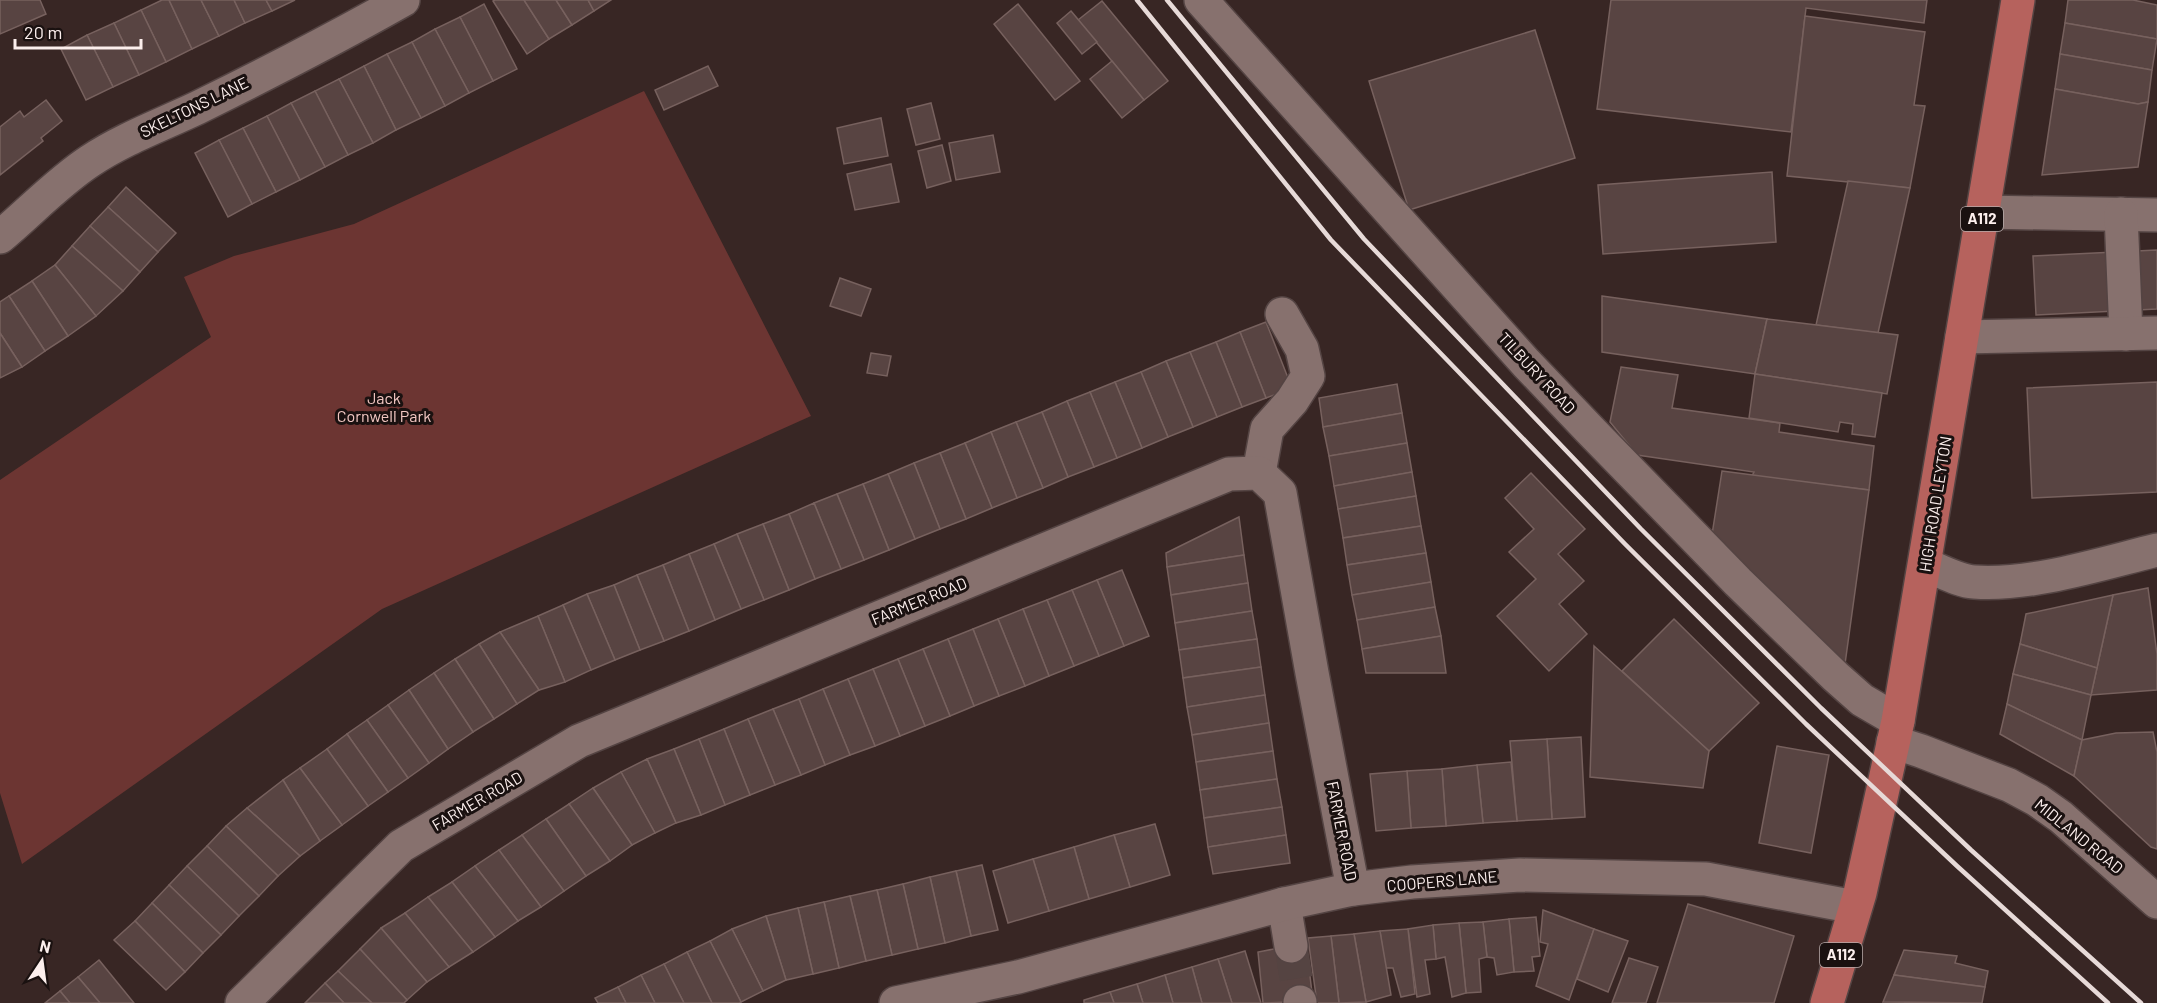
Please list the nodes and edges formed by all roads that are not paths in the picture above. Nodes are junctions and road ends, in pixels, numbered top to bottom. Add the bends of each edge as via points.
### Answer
1 (403, 0) edge
2 (1201, 0) edge
3 (2018, 0) edge
4 (1983, 212) junction
5 (2121, 214) junction
6 (2157, 215) edge
7 (0, 237) edge
8 (1282, 314) dead end
9 (2142, 333) edge
10 (1962, 337) junction
11 (1259, 473) junction
12 (2157, 550) edge
13 (1925, 565) junction
14 (1896, 732) junction
15 (1353, 889) junction
16 (2156, 901) edge
17 (1284, 904) junction
18 (1855, 907) junction
19 (1291, 946) tunnel mouth
20 (242, 1003) edge
21 (896, 1003) edge
22 (1827, 1003) edge

1 - 7 street, SKELTONS LANE via 92,159
2 - 14 street, TILBURY ROAD via 1526,363 1738,582
3 - 4 main road, HIGH ROAD LEYTON / A112
4 - 5 street
4 - 10 main road, HIGH ROAD LEYTON / A112
5 - 6 street
5 - 9 street
8 - 11 street via 1302,349 1308,376 1292,402 1267,429
9 - 10 street
10 - 13 main road, HIGH ROAD LEYTON / A112
11 - 15 street, FARMER ROAD via 1280,493
11 - 20 street, FARMER ROAD via 1229,474 579,741 401,846
12 - 13 street via 2038,578 1993,581 1971,582
13 - 14 main road, HIGH ROAD LEYTON / A112
14 - 16 street, MIDLAND ROAD via 1921,751 2010,785 2037,800
14 - 18 main road, HIGH ROAD LEYTON / A112
15 - 17 street, COOPERS LANE
15 - 18 street, COOPERS LANE via 1520,875 1706,879
17 - 19 street
17 - 21 street, COOPERS LANE via 1018,977
18 - 22 main road, HIGH ROAD LEYTON / A112

